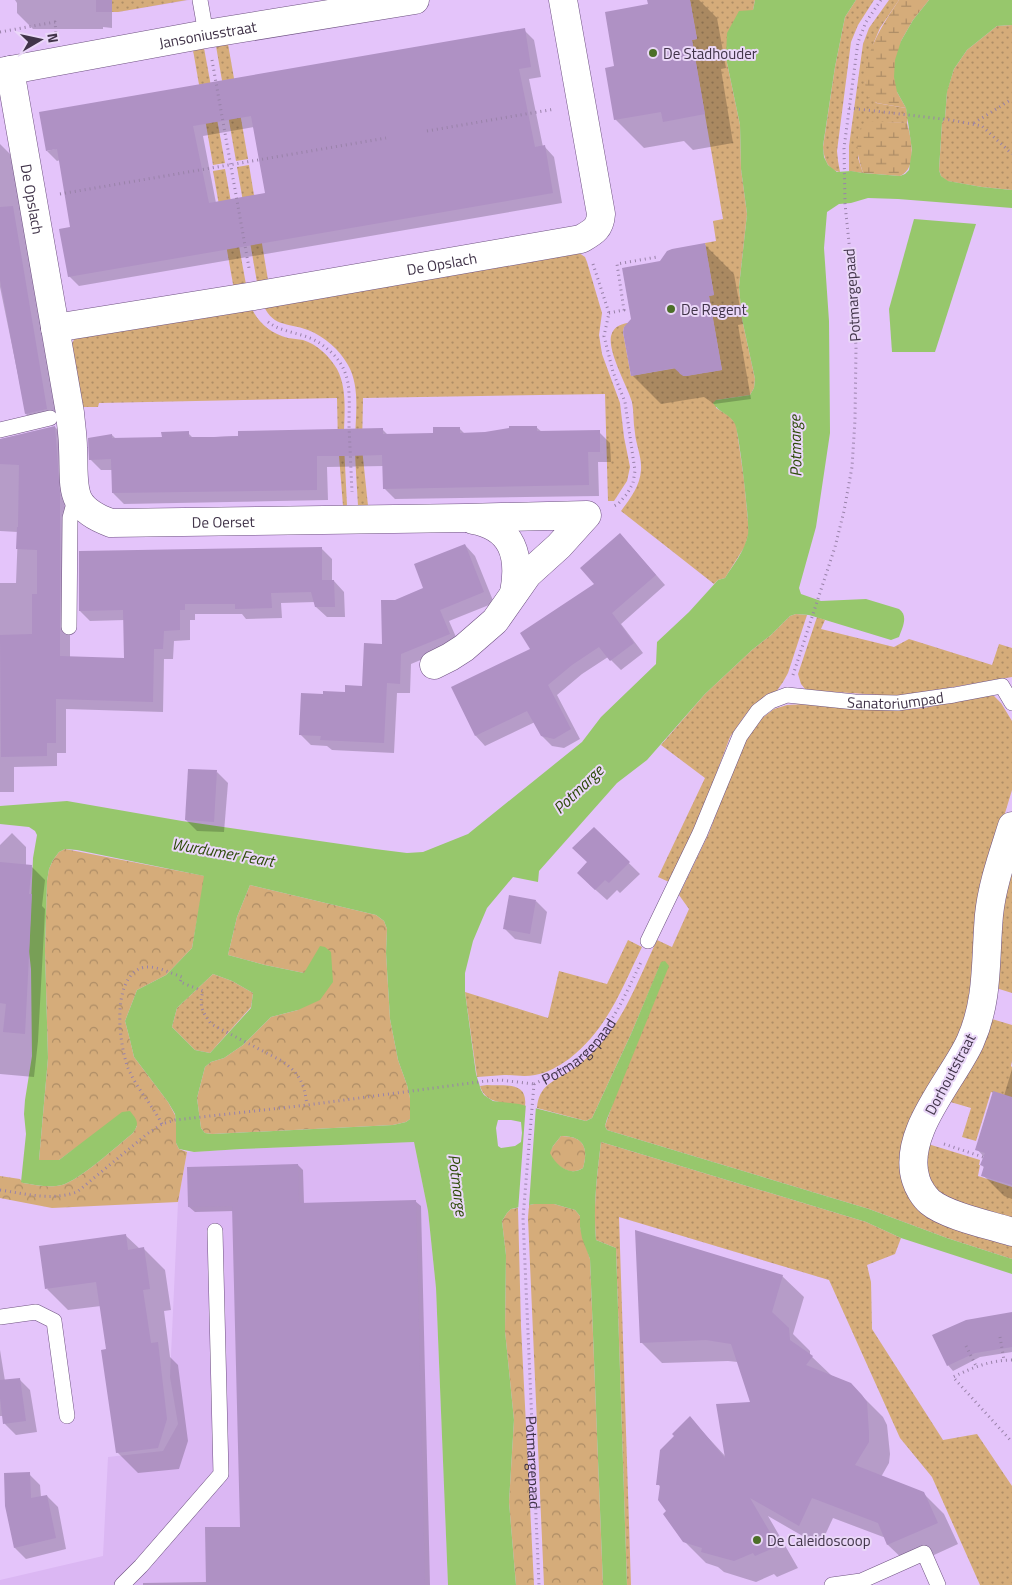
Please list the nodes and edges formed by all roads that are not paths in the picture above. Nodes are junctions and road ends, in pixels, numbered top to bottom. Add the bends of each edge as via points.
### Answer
1 (200, 0) edge
2 (415, 0) edge
3 (563, 0) edge
4 (206, 34) junction
5 (5, 71) edge
6 (55, 328) junction
7 (60, 416) junction
8 (0, 430) edge
9 (76, 496) junction
10 (464, 518) junction
11 (514, 593) junction
12 (68, 627) dead end
13 (434, 665) dead end
14 (1012, 703) edge
15 (1012, 826) edge
16 (648, 941) road end
17 (215, 1231) dead end
18 (1012, 1232) edge
19 (0, 1316) edge
20 (67, 1416) dead end
21 (862, 1583) edge
22 (122, 1585) edge
23 (832, 1585) edge
24 (938, 1585) edge

1 - 4 lane
2 - 4 street, Jansoniusstraat
3 - 6 street, De Opslach via 601,214 595,231 581,239
4 - 5 street, Jansoniusstraat
5 - 6 street, De Opslach via 33,199
6 - 7 street, De Opslach
7 - 8 lane
7 - 9 street via 73,447
9 - 10 street, De Oerset via 95,517 111,523
9 - 12 lane via 70,518
10 - 11 street, De Oerset via 496,527 509,541 517,568
10 - 11 street, De Oerset via 587,515 528,574
11 - 13 street, De Oerset via 495,621 480,635
14 - 16 lane, Sanatoriumpad via 1002,686 898,703 787,695 771,701 758,711 740,736 700,833
15 - 18 street, Dorhoutstraat via 989,914 985,990 979,1017 970,1041 918,1136 913,1168 916,1181 930,1202 959,1216
17 - 22 lane via 221,1474
19 - 20 lane via 36,1312 54,1321
21 - 23 lane
21 - 24 lane via 924,1553

